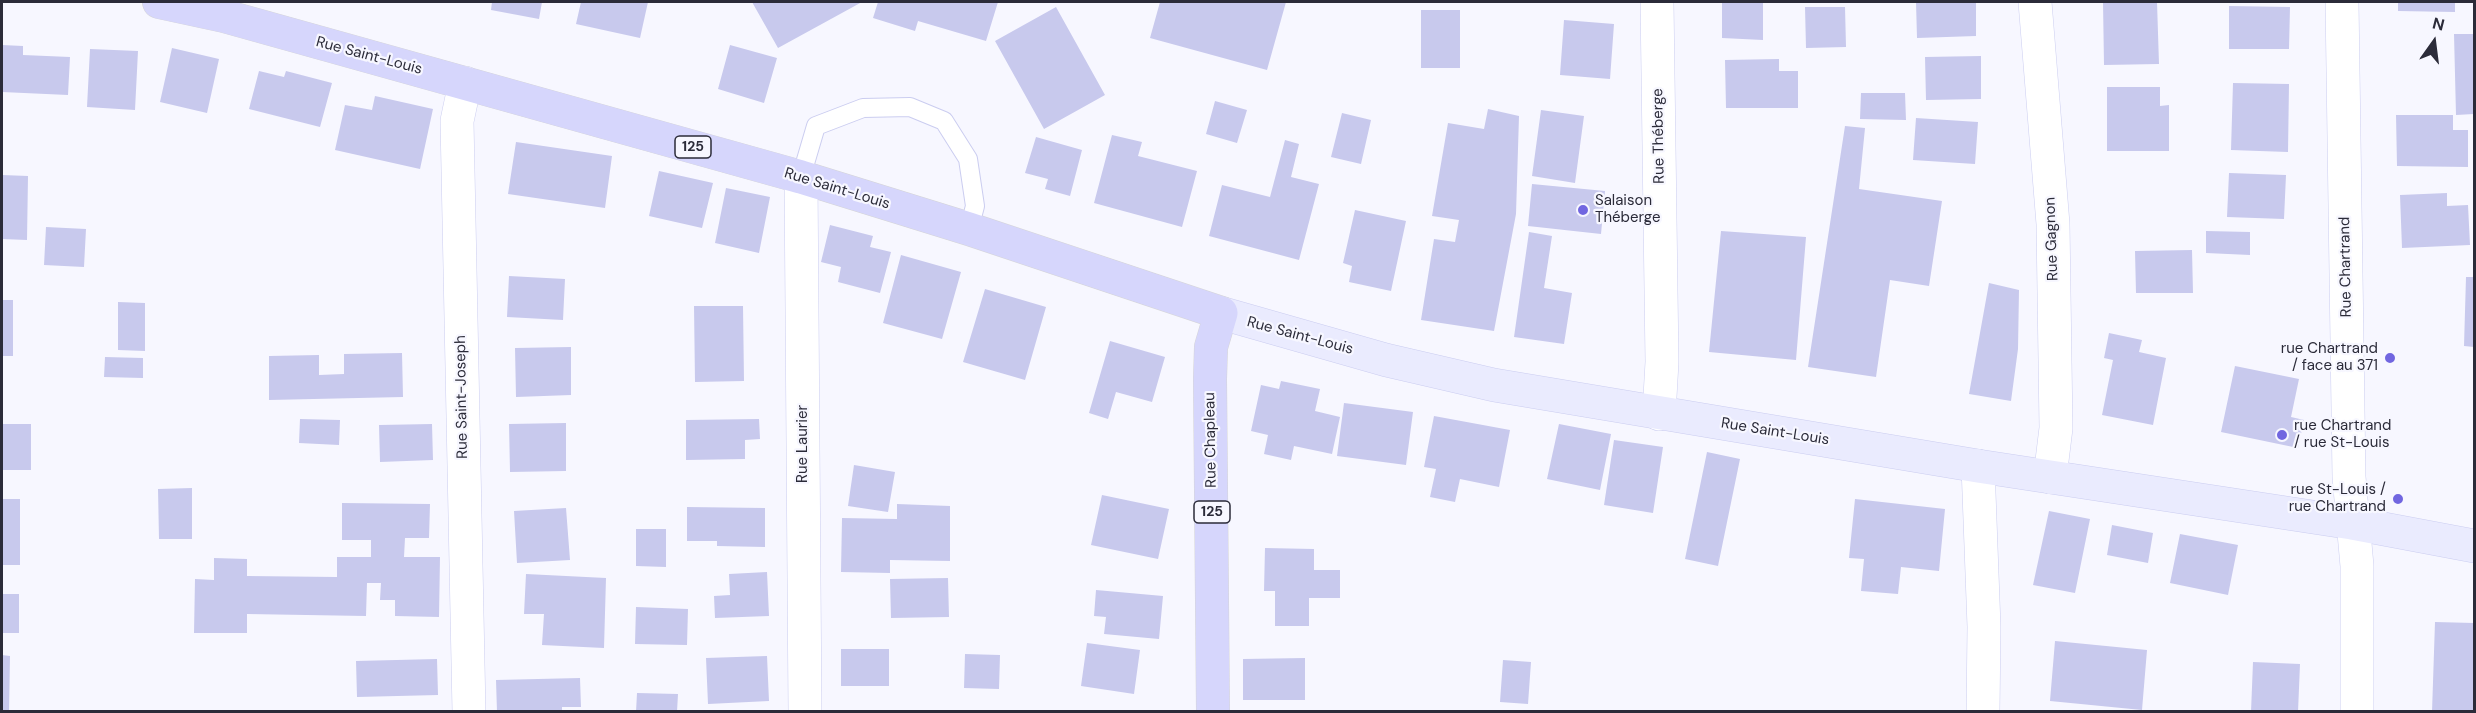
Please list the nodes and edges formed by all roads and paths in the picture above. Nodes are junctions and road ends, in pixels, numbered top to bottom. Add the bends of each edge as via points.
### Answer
1 (157, 2) edge
2 (1656, 2) edge
3 (2035, 2) edge
4 (2342, 2) edge
5 (465, 83) junction
6 (801, 177) junction
7 (969, 229) junction
8 (1221, 313) junction
9 (1659, 414) junction
10 (1978, 466) junction
11 (2050, 477) junction
12 (2352, 523) junction
13 (2475, 546) edge
14 (469, 711) edge
15 (805, 711) edge
16 (1214, 711) edge
17 (1983, 711) edge
18 (2357, 711) edge

1 - 5 main road, Rue Saint-Louis / 125 via 206,11
2 - 9 street, Rue Théberge via 1662,362
3 - 11 street, Rue Gagnon via 2053,224 2056,428
4 - 12 street, Rue Chartrand
5 - 6 main road, Rue Saint-Louis / 125
5 - 14 street, Rue Saint-Joseph via 456,121
6 - 7 main road, Rue Saint-Louis / 125
6 - 7 lane via 816,126 863,108 910,106 944,121 968,159 975,206
6 - 15 street, Rue Laurier
7 - 8 main road, Rue Saint-Louis / 125
8 - 9 main road, Rue Saint-Louis via 1458,378
8 - 16 main road, Rue Chapleau / 125 via 1211,347 1210,379
9 - 10 main road, Rue Saint-Louis
10 - 11 main road, Rue Saint-Louis
10 - 17 street
11 - 12 main road, Rue Saint-Louis
12 - 13 main road, Rue Saint-Louis
12 - 18 street, Rue Chartrand

